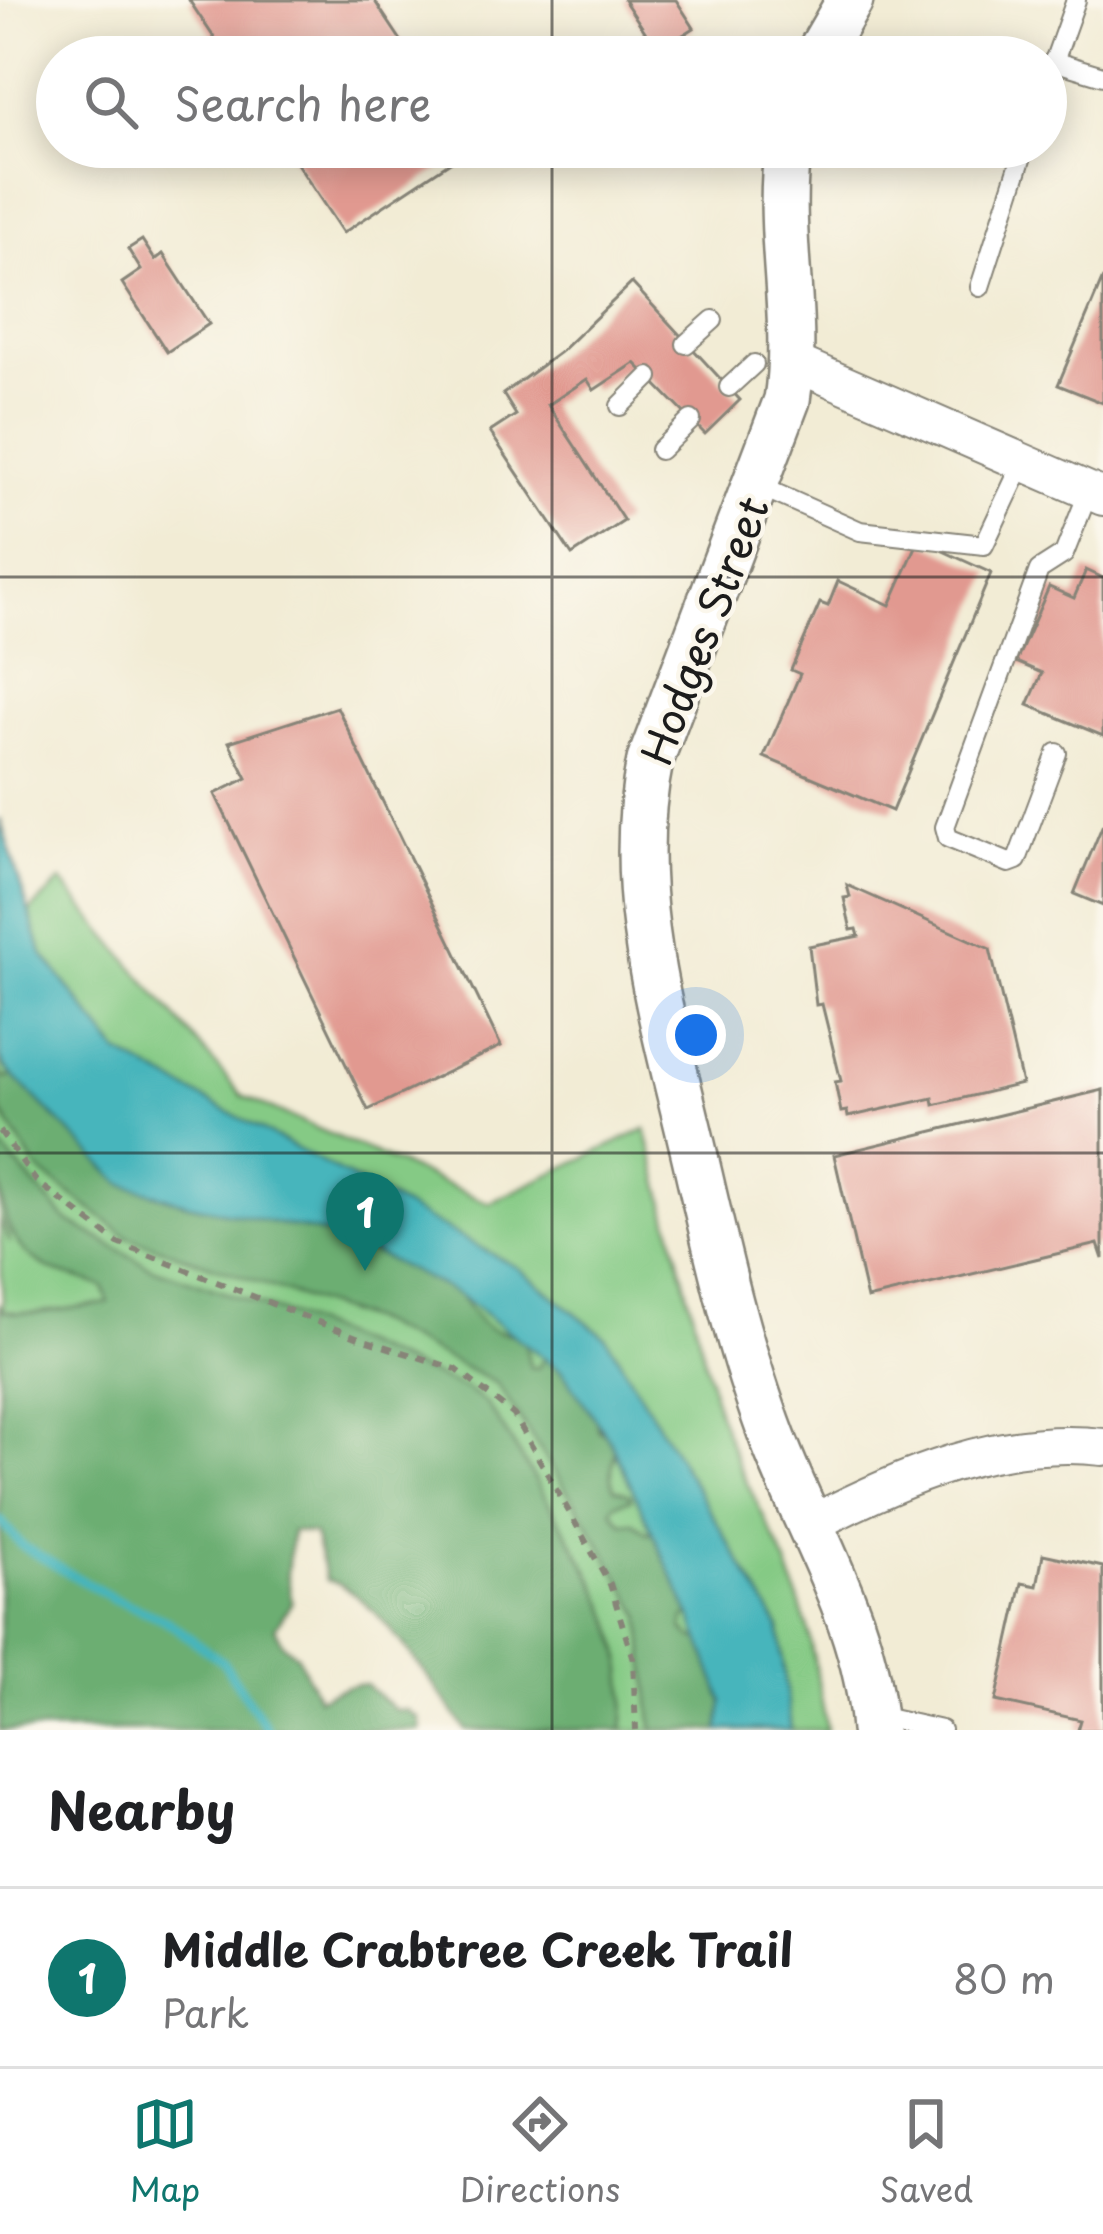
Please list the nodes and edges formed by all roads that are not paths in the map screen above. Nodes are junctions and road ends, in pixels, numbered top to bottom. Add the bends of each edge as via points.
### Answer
1 (850, 0) edge
2 (1076, 0) edge
3 (830, 36) edge
4 (1063, 36) edge
5 (1067, 65) edge
6 (1103, 76) edge
7 (786, 168) edge
8 (1018, 168) edge
9 (980, 287) dead end
10 (712, 320) dead end
11 (686, 344) dead end
12 (773, 363) junction
13 (649, 377) dead end
14 (728, 387) dead end
15 (620, 406) dead end
16 (691, 420) dead end
17 (660, 450) dead end
18 (1023, 462) junction
19 (758, 484) junction
20 (1096, 494) edge
21 (1057, 753) dead end
22 (1103, 1447) edge
23 (811, 1523) junction
24 (874, 1723) edge
25 (941, 1730) edge

1 - 3 street
2 - 4 lane
5 - 6 lane
7 - 12 street, Hodges Street
8 - 9 lane
10 - 11 lane
12 - 14 lane
12 - 18 street
12 - 19 street, Hodges Street via 787,400
13 - 15 lane
16 - 17 lane
18 - 19 lane via 984,544 860,531
18 - 20 street
19 - 23 street, Hodges Street via 650,761 640,804 639,881 739,1335
20 - 21 lane via 1064,554 1039,570 945,827 949,838 1017,860
22 - 23 street via 971,1456
23 - 24 street, Hodges Street via 850,1616
24 - 25 lane

